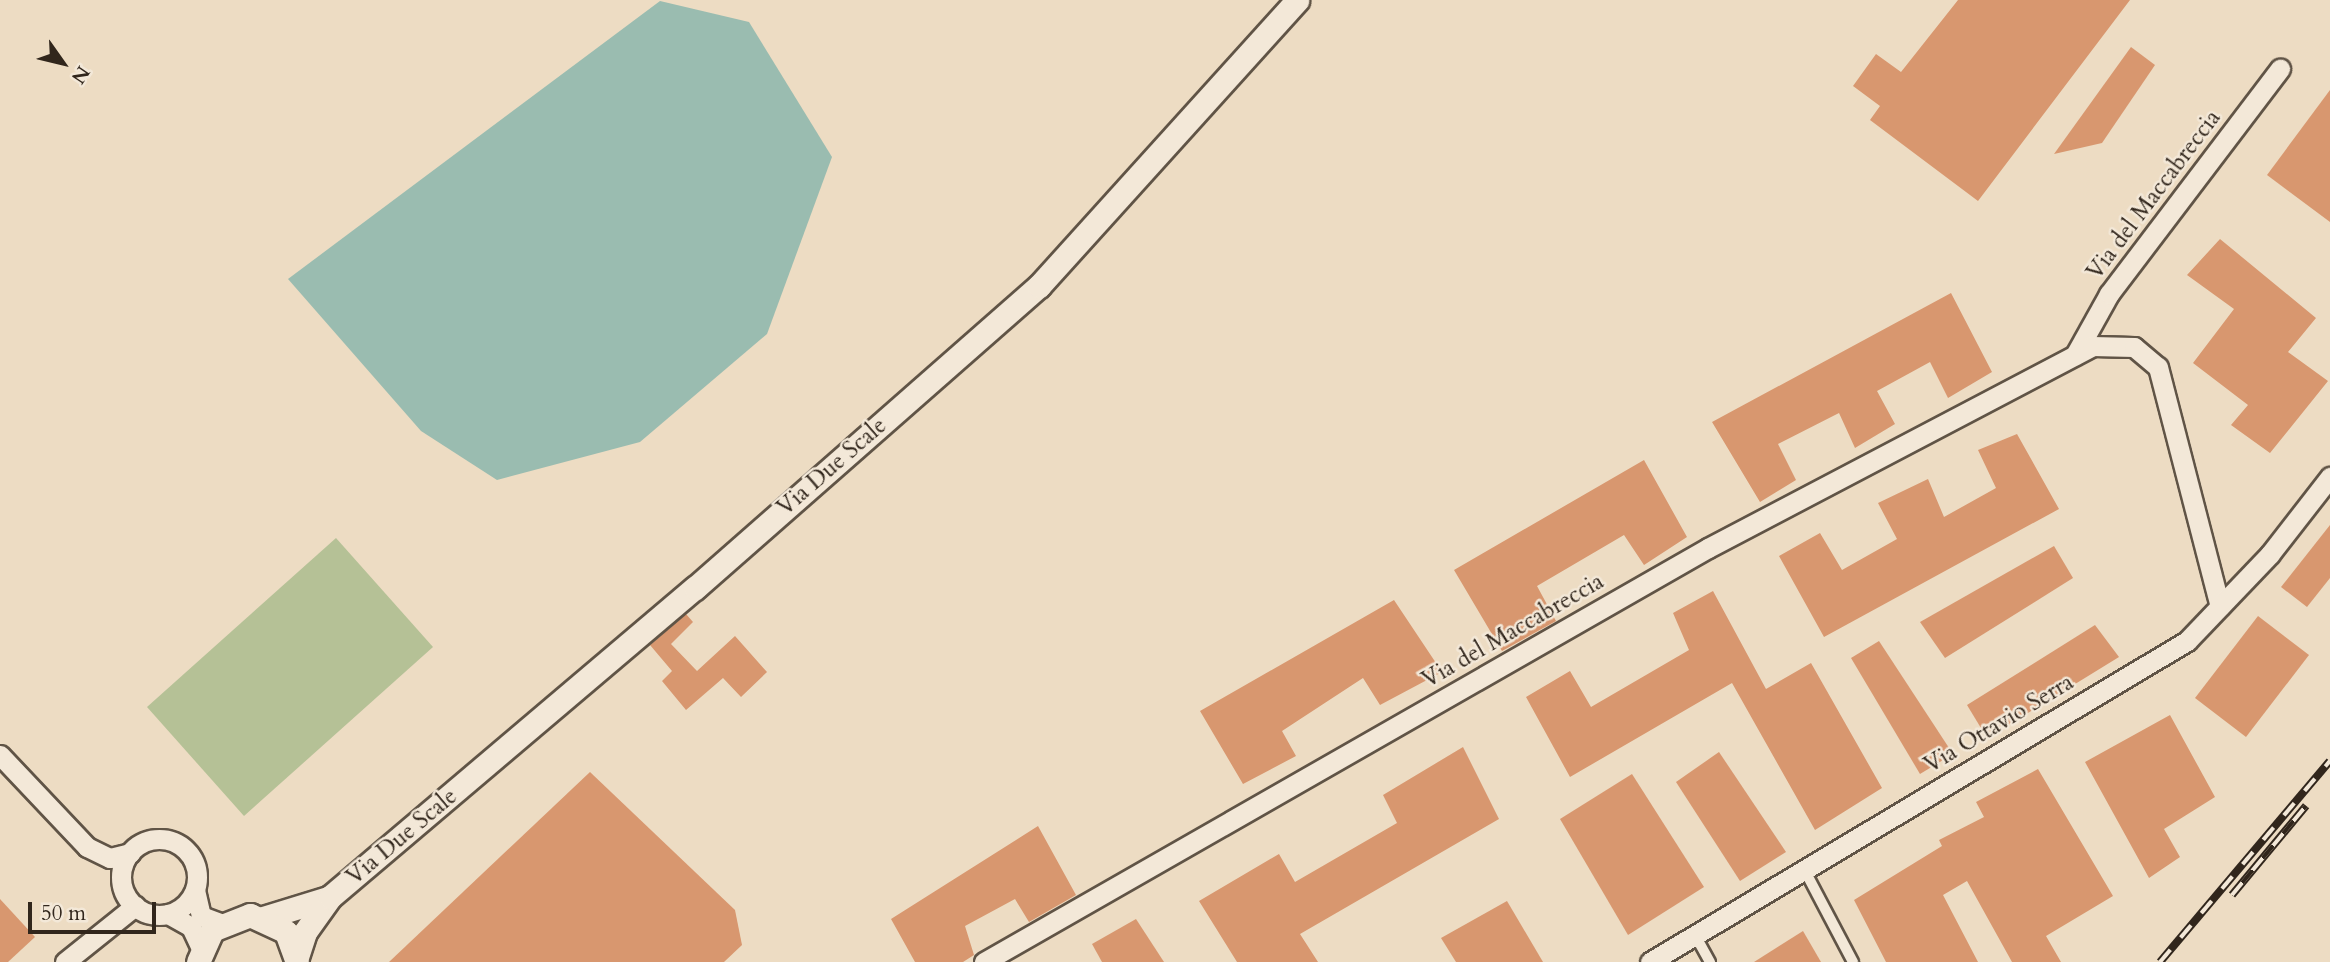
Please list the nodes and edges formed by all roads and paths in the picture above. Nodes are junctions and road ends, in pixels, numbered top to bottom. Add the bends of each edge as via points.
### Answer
1 (1297, 0) edge
2 (2280, 69) dead end
3 (2074, 356) junction
4 (2330, 477) edge
5 (2220, 606) junction
6 (0, 755) edge
7 (130, 853) junction
8 (1804, 869) junction
9 (195, 890) junction
10 (331, 897) junction
11 (135, 906) junction
12 (168, 914) junction
13 (264, 918) junction
14 (220, 923) junction
15 (1695, 935) junction
16 (200, 955) edge
17 (297, 959) edge
18 (991, 960) edge
19 (65, 962) edge
20 (1650, 962) edge
21 (1710, 962) edge
22 (1853, 962) edge

1 - 10 street, Via Due Scale via 1039,286
2 - 3 street, Via del Maccabreccia via 2109,294
3 - 5 street, Via del Maccabreccia via 2092,346 2134,347 2158,367
3 - 18 street, Via del Maccabreccia via 1708,548
4 - 5 street, Via Ottavio Serra via 2270,554
5 - 8 street, Via Ottavio Serra via 2187,641
6 - 7 street via 87,847 110,858
7 - 9 street via 149,840 173,841 191,856
7 - 11 street via 122,887
8 - 15 street, Via Ottavio Serra
8 - 22 lane
9 - 12 street via 184,905
9 - 14 street via 201,916
10 - 13 street, Via Due Scale
10 - 17 street, Via Due Scale via 305,932
11 - 12 street
11 - 19 street
12 - 16 street via 191,927
13 - 14 street, Via Due Scale via 236,916
13 - 17 street via 286,932
14 - 16 street
15 - 20 street, Via Ottavio Serra
15 - 21 lane

